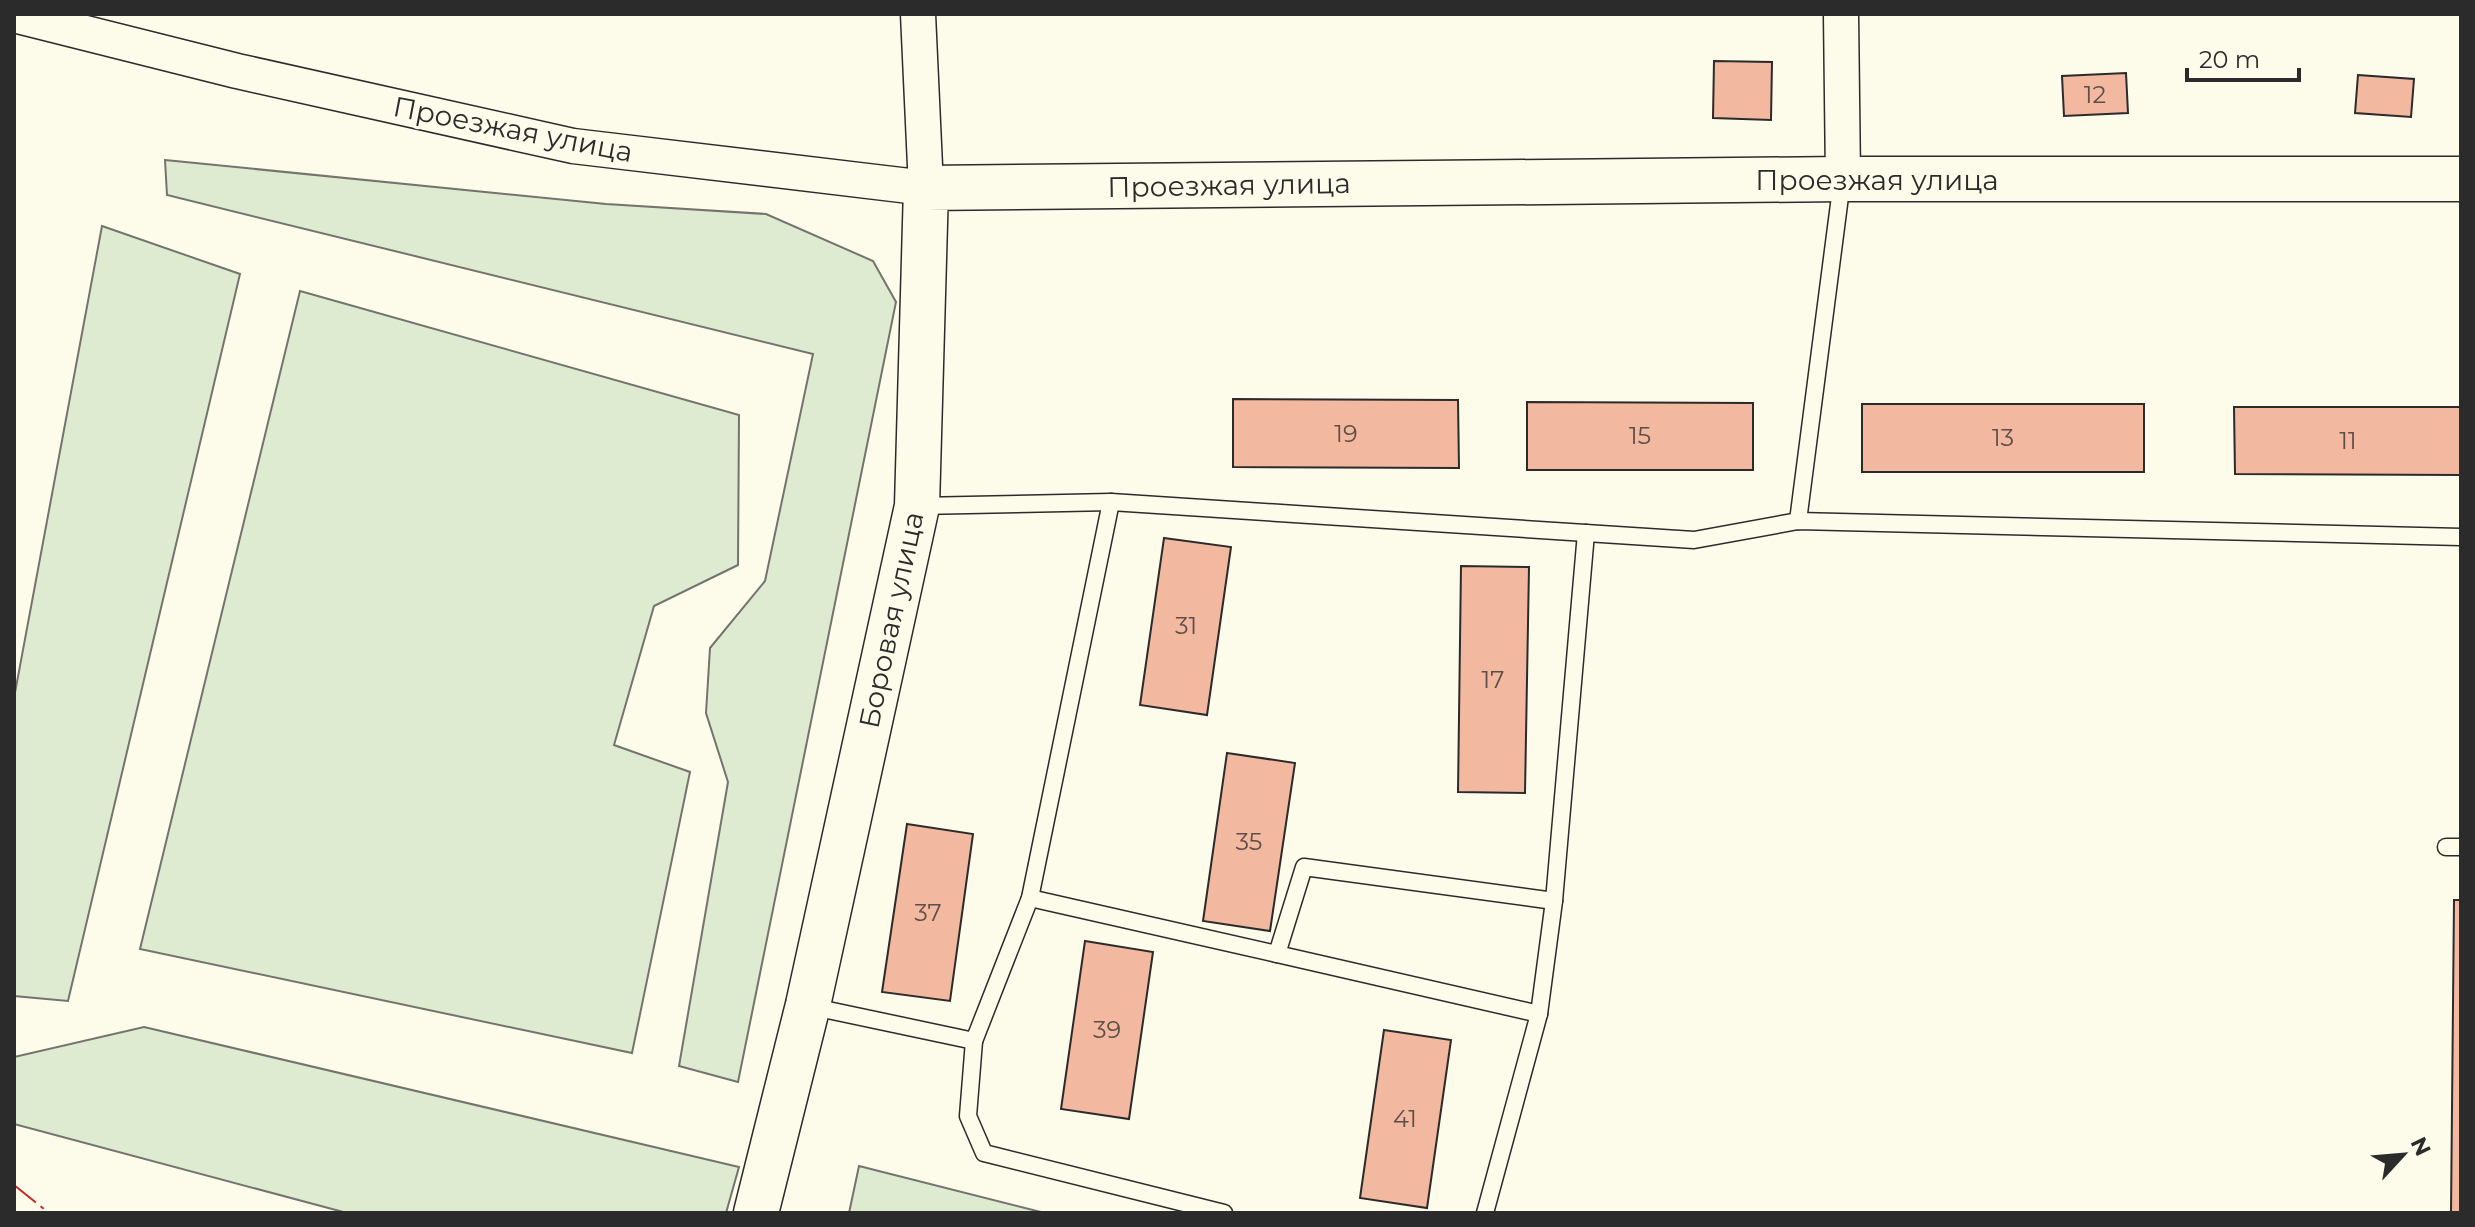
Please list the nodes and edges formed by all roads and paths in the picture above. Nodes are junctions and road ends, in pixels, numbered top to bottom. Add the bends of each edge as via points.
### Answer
1 (918, 14) edge
2 (1841, 14) edge
3 (14, 15) edge
4 (1843, 179) junction
5 (2461, 179) edge
6 (926, 188) junction
7 (1111, 502) junction
8 (917, 506) junction
9 (1798, 521) junction
10 (1586, 533) junction
11 (2461, 537) edge
12 (1030, 898) junction
13 (1554, 901) junction
14 (1277, 954) junction
15 (808, 1005) junction
16 (1539, 1014) junction
17 (974, 1041) junction
18 (756, 1213) edge
19 (1224, 1213) edge
20 (1485, 1213) edge

1 - 6 street, Боровая улица
2 - 4 street
3 - 6 street, Проезжая улица via 252,75 573,146
4 - 5 street, Проезжая улица
4 - 6 street, Проезжая улица
4 - 9 lane
6 - 8 street, Боровая улица
7 - 8 lane
7 - 10 lane
7 - 12 lane
8 - 15 street, Боровая улица
9 - 10 lane via 1694,540
9 - 11 lane
10 - 13 lane
12 - 14 lane
12 - 17 lane
13 - 14 lane via 1304,867
13 - 16 lane
14 - 16 lane
15 - 17 lane
15 - 18 street, Боровая улица
16 - 20 lane
17 - 19 lane via 968,1116 984,1153

